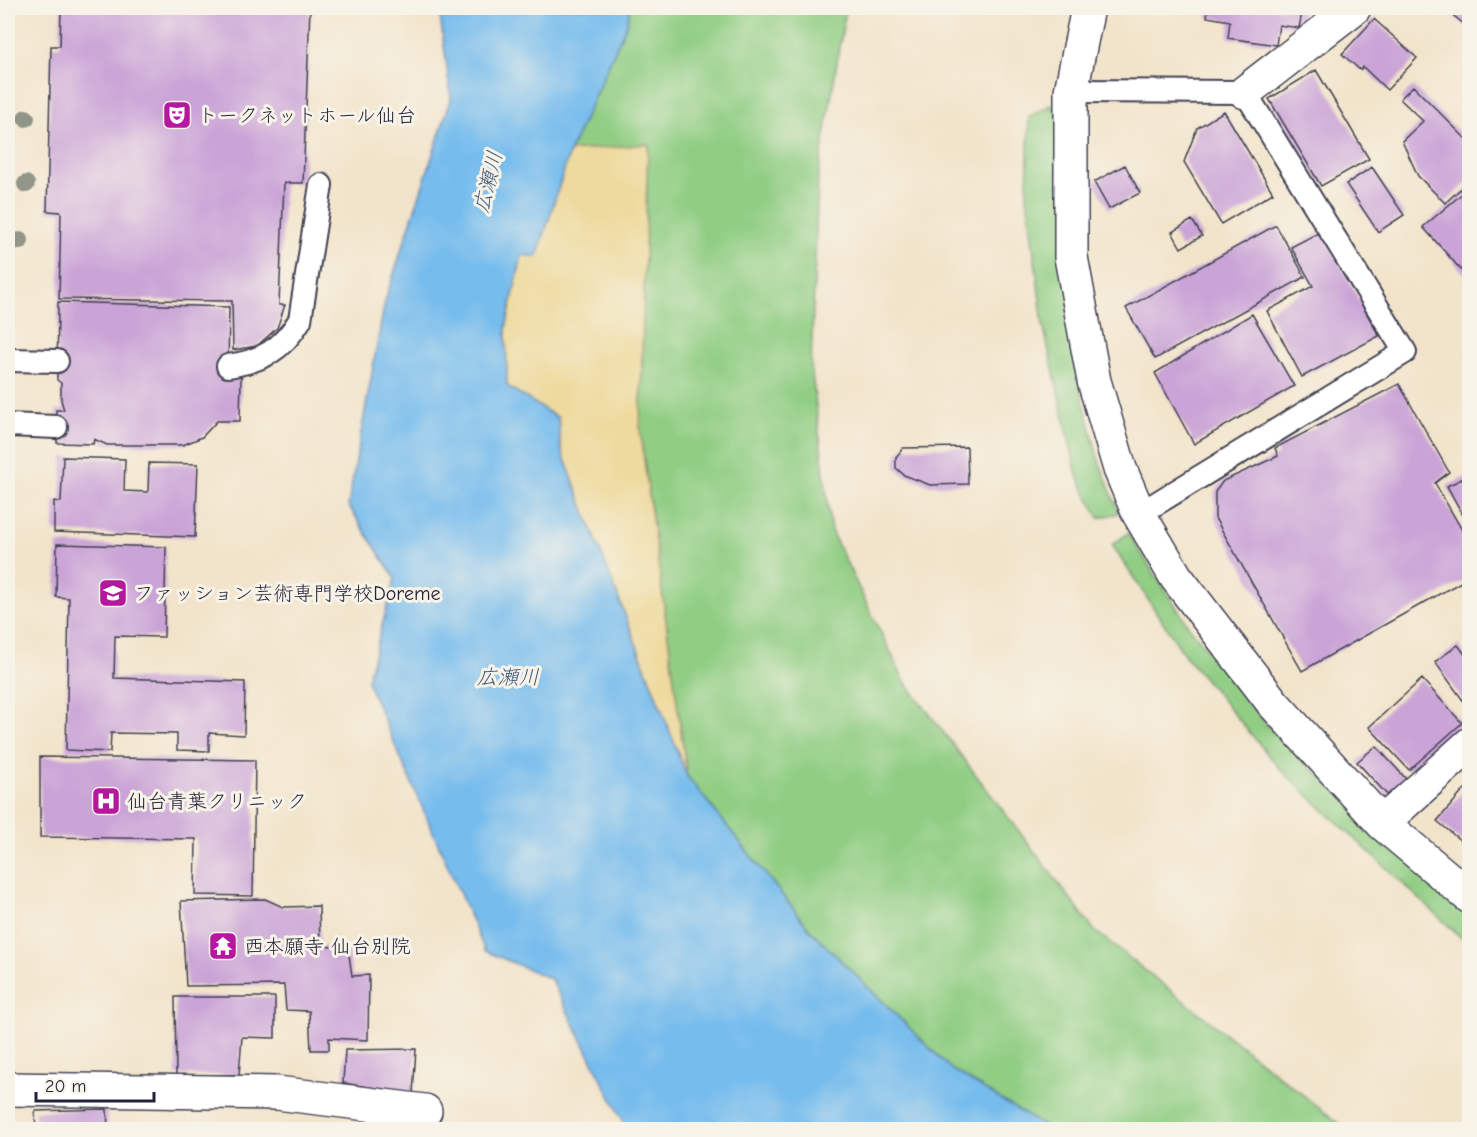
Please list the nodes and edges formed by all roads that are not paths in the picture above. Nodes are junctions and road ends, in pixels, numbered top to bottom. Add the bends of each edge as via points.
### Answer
1 (1088, 8) edge
2 (1354, 8) edge
3 (1071, 91) junction
4 (1245, 92) junction
5 (321, 185) dead end
6 (8, 360) edge
7 (57, 361) dead end
8 (228, 366) dead end
9 (8, 425) edge
10 (56, 427) dead end
11 (1138, 514) junction
12 (1470, 744) edge
13 (1382, 823) junction
14 (1470, 897) edge
15 (8, 1089) edge
16 (425, 1111) dead end

1 - 3 street
2 - 4 street
3 - 4 lane
3 - 11 street via 1071,257 1094,381
4 - 11 lane via 1405,352
5 - 8 lane via 300,320 289,337 266,357
6 - 7 lane
9 - 10 lane
11 - 13 street via 1176,577 1266,694
12 - 13 street
13 - 14 street
15 - 16 street via 277,1093

